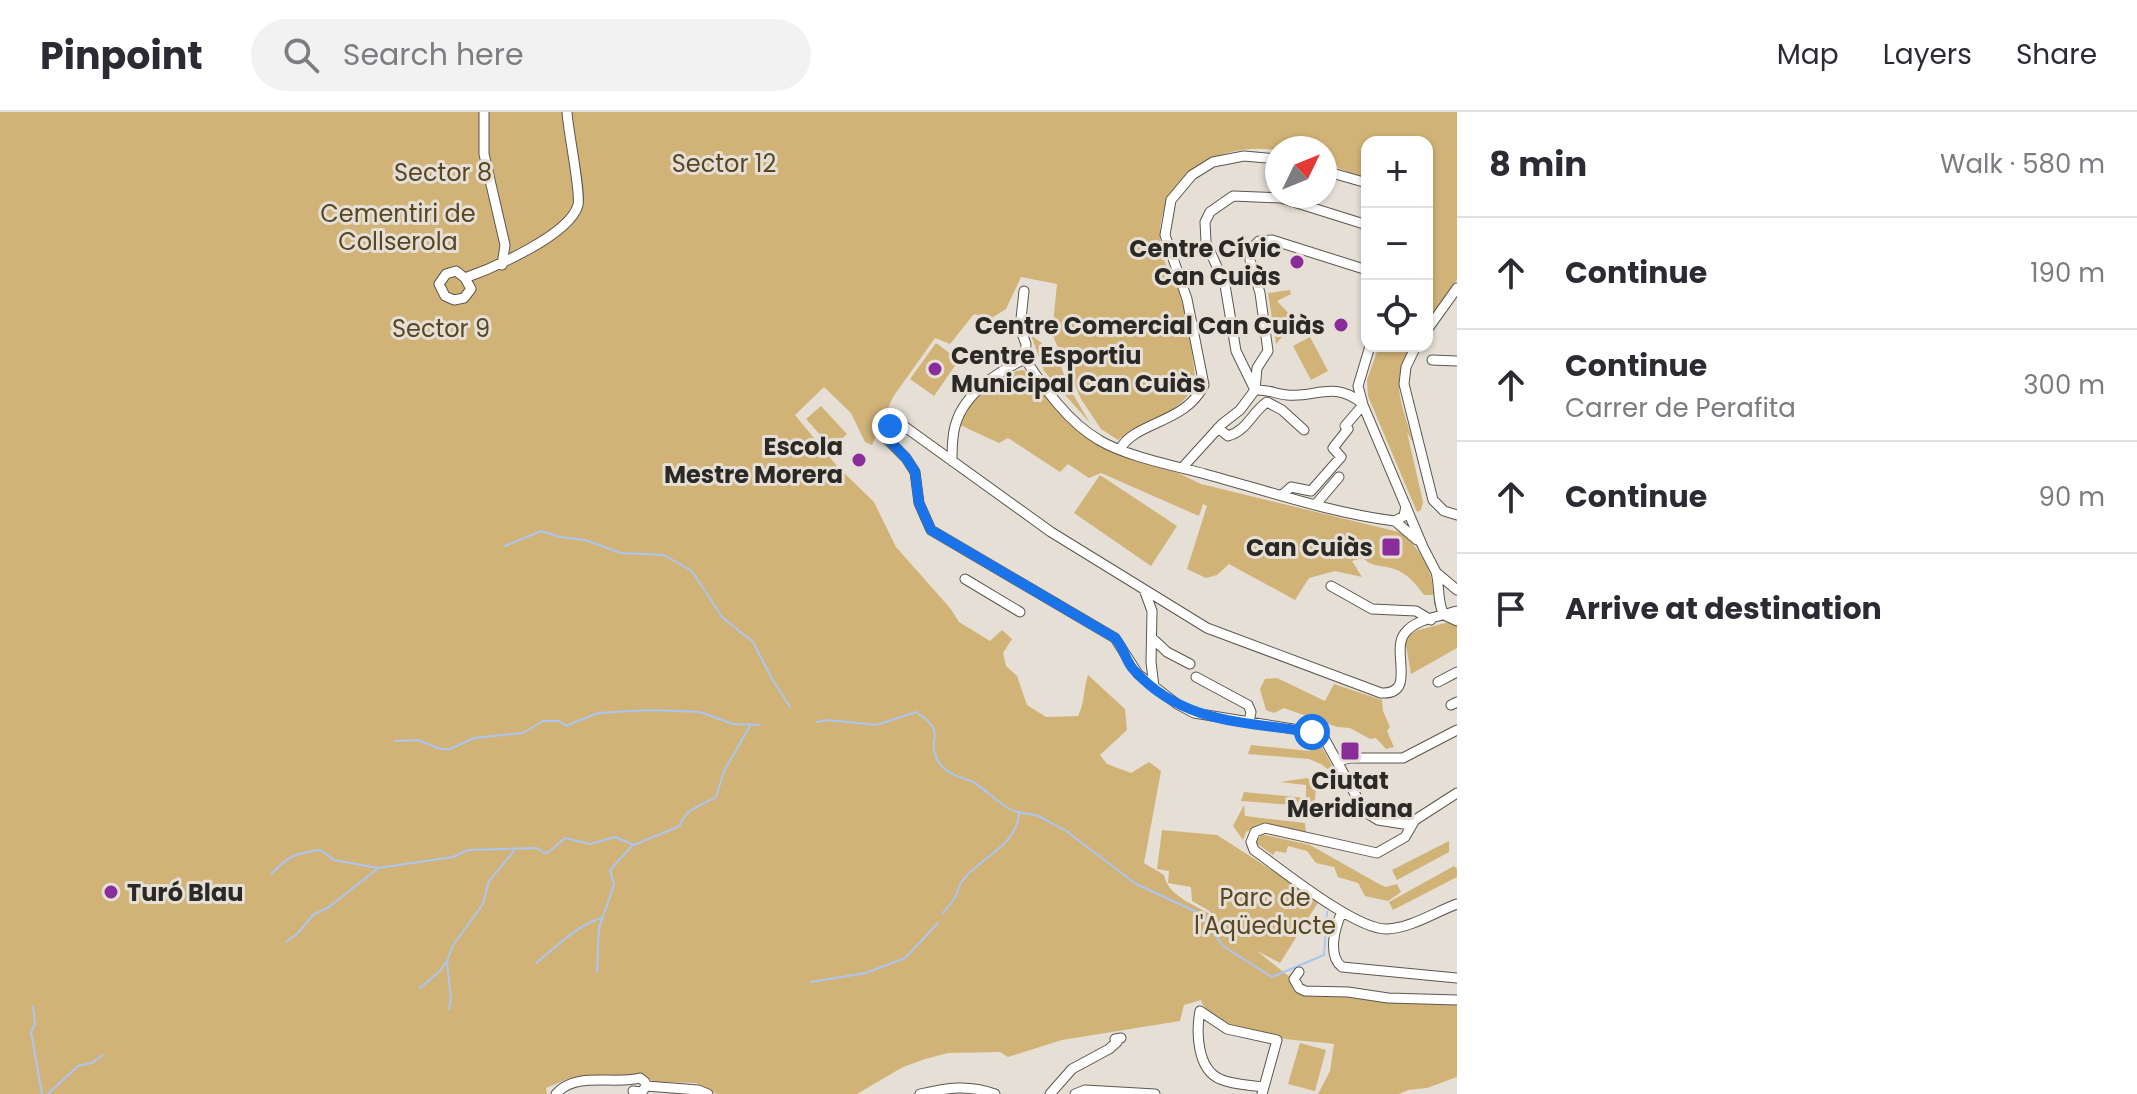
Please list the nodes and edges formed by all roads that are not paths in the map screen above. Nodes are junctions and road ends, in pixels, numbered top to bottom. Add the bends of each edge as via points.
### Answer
1 (484, 112) edge
2 (567, 112) edge
3 (1265, 158) edge
4 (1337, 174) edge
5 (1361, 181) edge
6 (1361, 223) edge
7 (505, 245) junction
8 (532, 246) junction
9 (502, 265) junction
10 (1361, 268) edge
11 (465, 278) dead end
12 (1457, 288) edge
13 (1024, 291) dead end
14 (1433, 322) edge
15 (1368, 352) edge
16 (1413, 352) edge
17 (1025, 359) junction
18 (1432, 360) dead end
19 (1457, 361) edge
20 (1255, 390) junction
21 (1363, 404) junction
22 (1218, 428) junction
23 (1304, 430) dead end
24 (1120, 449) junction
25 (952, 461) junction
26 (1182, 468) junction
27 (1339, 477) dead end
28 (1282, 495) junction
29 (1316, 504) junction
30 (1406, 506) junction
31 (1457, 515) edge
32 (1395, 521) junction
33 (1423, 547) junction
34 (1436, 572) junction
35 (965, 579) dead end
36 (1331, 586) dead end
37 (1141, 587) junction
38 (1457, 590) edge
39 (1440, 598) junction
40 (1160, 600) junction
41 (1152, 611) junction
42 (1457, 611) edge
43 (1020, 612) dead end
44 (1444, 615) junction
45 (1431, 620) junction
46 (1457, 621) edge
47 (1152, 638) junction
48 (1151, 662) junction
49 (1190, 664) dead end
50 (1457, 672) edge
51 (1138, 674) junction
52 (1196, 677) dead end
53 (1438, 682) dead end
54 (1154, 687) junction
55 (1249, 722) junction
56 (1457, 730) edge
57 (1337, 761) junction
58 (1457, 793) edge
59 (1410, 825) junction
60 (1457, 904) edge
61 (1342, 912) junction
62 (1299, 972) dead end
63 (1457, 978) edge
64 (1457, 1000) edge
65 (1121, 1038) dead end
66 (632, 1088) edge
67 (1263, 1091) edge
68 (557, 1092) edge
69 (708, 1094) edge
70 (920, 1094) edge
71 (994, 1094) edge
72 (1050, 1094) edge
73 (1075, 1094) edge
74 (1155, 1094) edge

1 - 7 street via 484,154
2 - 8 street via 578,203 570,220
3 - 24 street via 1213,162 1192,175 1171,200 1165,235 1187,299 1204,385 1180,412 1125,439
4 - 5 street
6 - 20 street via 1281,198 1233,196 1210,212 1206,242 1225,285 1236,351
7 - 8 street via 512,251
7 - 9 street
8 - 9 street
9 - 11 street
10 - 20 street via 1272,240 1254,244 1250,260 1268,351 1257,368
12 - 14 street
13 - 17 street via 1020,328
15 - 21 street via 1358,386
16 - 31 street via 1404,384 1433,500
17 - 24 street via 1076,423
17 - 25 street via 991,378 965,406 955,424
18 - 19 street
20 - 21 street via 1291,395 1325,389
20 - 22 street
21 - 28 street via 1333,448 1341,457 1311,491 1291,487
21 - 30 street
22 - 23 street via 1232,436 1267,402
22 - 26 street
24 - 26 street
25 - 37 street via 1051,532
25 - 51 street via 901,424 888,427 888,440 915,472 931,530 1115,638
26 - 28 street
27 - 29 street
28 - 29 street
29 - 32 street
30 - 32 street via 1404,516
30 - 33 street
32 - 33 street
33 - 34 street
34 - 38 street
34 - 39 street
35 - 43 street
36 - 45 street via 1372,609 1416,611
37 - 40 street
37 - 41 street
38 - 39 street
39 - 44 street
40 - 41 street
40 - 45 street via 1207,628 1381,693 1401,684 1402,635
41 - 47 street
42 - 44 street
44 - 45 street
44 - 46 street
47 - 48 street
47 - 49 street
48 - 51 street
48 - 54 street
50 - 53 street
51 - 54 street
52 - 55 street via 1248,705
54 - 55 street via 1194,713
55 - 57 street via 1312,732 1324,738
56 - 57 street via 1403,758
57 - 59 street via 1368,815
58 - 59 street
59 - 61 street via 1405,837 1377,853 1265,828 1255,832 1254,850
60 - 61 street via 1384,929
61 - 63 street via 1335,927 1334,956 1342,967
62 - 64 street via 1294,979 1305,991
65 - 72 street via 1072,1069
66 - 68 street via 607,1081 570,1084
66 - 69 street via 640,1093 646,1086
67 - 67 street via 1277,1040 1227,1029 1200,1011 1198,1038 1211,1072
70 - 71 street via 957,1086
73 - 74 street

